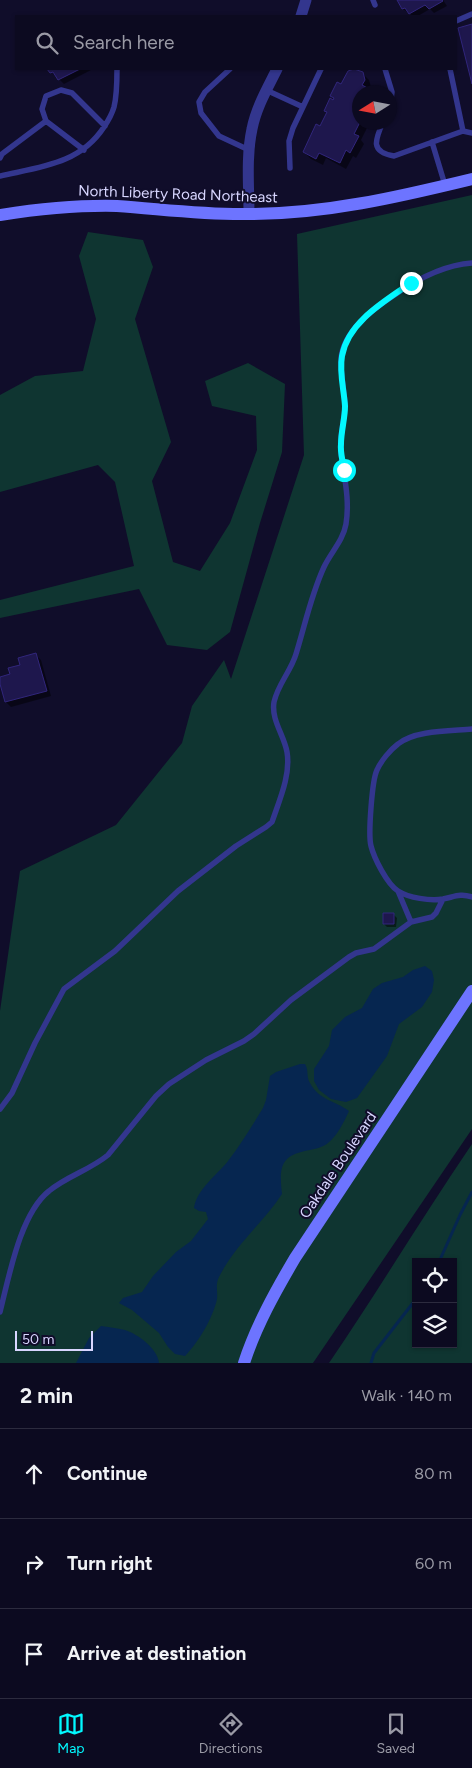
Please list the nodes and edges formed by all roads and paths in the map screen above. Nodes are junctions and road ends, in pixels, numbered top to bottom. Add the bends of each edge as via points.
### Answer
1 (306, 0) edge
2 (472, 14) edge
3 (301, 15) edge
4 (457, 21) edge
5 (117, 70) edge
6 (229, 70) edge
7 (276, 70) edge
8 (321, 70) edge
9 (385, 70) edge
10 (450, 71) edge
11 (390, 85) edge
12 (266, 90) junction
13 (303, 107) junction
14 (46, 121) junction
15 (105, 126) junction
16 (380, 130) edge
17 (462, 132) junction
18 (472, 133) edge
19 (432, 142) junction
20 (84, 150) junction
21 (249, 150) junction
22 (0, 158) edge
23 (290, 168) dead end
24 (0, 176) edge
25 (472, 179) edge
26 (445, 186) junction
27 (249, 214) junction
28 (0, 215) edge
29 (472, 263) edge
30 (472, 729) edge
31 (398, 891) junction
32 (472, 897) edge
33 (443, 899) junction
34 (411, 922) junction
35 (472, 991) edge
36 (0, 1110) edge
37 (0, 1312) edge
38 (244, 1363) edge

1 - 3 street
2 - 4 lane
5 - 15 lane via 114,107
6 - 21 lane via 205,92 199,102 201,113 220,136
7 - 12 street
8 - 13 lane
9 - 11 lane
10 - 17 lane
12 - 13 lane
12 - 21 street via 256,112
13 - 23 lane via 289,141
14 - 15 lane via 42,109 46,96 61,90 72,93
14 - 20 lane
14 - 22 lane
15 - 20 lane
16 - 19 lane via 376,144 385,154 404,154
17 - 18 lane
17 - 19 lane
19 - 26 lane
20 - 24 lane via 60,162
21 - 27 street
25 - 26 main road, North Liberty Road Northeast
26 - 27 main road, North Liberty Road Northeast via 346,207
27 - 28 main road, North Liberty Road Northeast via 88,206 43,208
29 - 36 lane via 441,270 411,283 363,320 346,344 342,356 345,409 340,446 347,487 346,524 338,546 317,582 296,653 274,702 288,759 272,822 178,891 115,951 64,989 34,1043 12,1093
30 - 31 lane via 406,739 391,750 376,771 370,844 385,876
31 - 33 lane via 420,898
31 - 34 lane
32 - 33 lane via 461,894
33 - 34 lane via 432,917
34 - 37 lane via 374,949 349,957 291,1000 254,1034 168,1084 108,1155 48,1192 28,1217
35 - 38 main road, Oakdale Boulevard via 295,1258 269,1304

